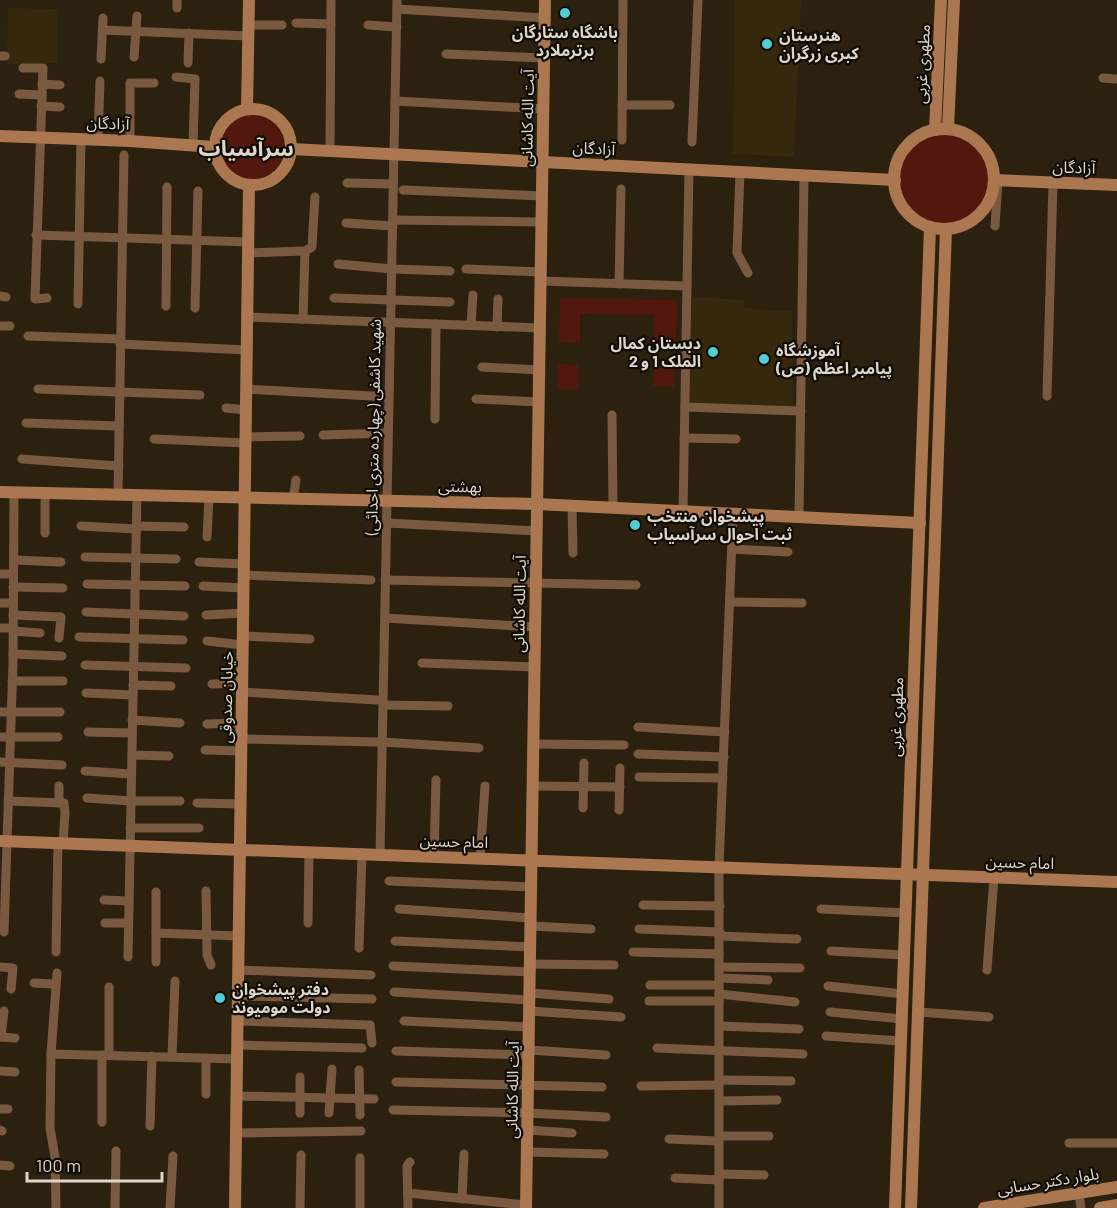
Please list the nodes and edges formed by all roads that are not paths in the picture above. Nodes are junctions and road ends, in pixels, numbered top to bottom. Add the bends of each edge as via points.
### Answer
1 (249, 0) edge
2 (331, 0) edge
3 (545, 0) edge
4 (623, 0) edge
5 (698, 0) edge
6 (941, 0) edge
7 (954, 0) edge
8 (397, 5) edge
9 (137, 16) dead end
10 (103, 18) dead end
11 (545, 18) junction
12 (296, 23) dead end
13 (331, 24) junction
14 (282, 25) dead end
15 (368, 26) dead end
16 (397, 27) junction
17 (102, 30) junction
18 (249, 30) junction
19 (136, 32) junction
20 (189, 33) junction
21 (446, 54) dead end
22 (134, 57) dead end
23 (544, 58) junction
24 (101, 59) dead end
25 (188, 63) dead end
26 (23, 68) dead end
27 (176, 77) dead end
28 (1103, 78) dead end
29 (1117, 79) edge
30 (100, 81) dead end
31 (154, 83) dead end
32 (42, 84) junction
33 (60, 85) dead end
34 (19, 94) dead end
35 (42, 95) junction
36 (395, 101) junction
37 (936, 101) junction
38 (949, 104) junction
39 (622, 105) junction
40 (670, 105) dead end
41 (41, 106) junction
42 (60, 107) dead end
43 (247, 109) junction
44 (544, 109) junction
45 (948, 129) junction
46 (935, 130) junction
47 (0, 136) edge
48 (40, 137) junction
49 (81, 139) junction
50 (98, 140) junction
51 (130, 141) junction
52 (622, 141) dead end
53 (692, 142) dead end
54 (193, 145) junction
55 (214, 147) junction
56 (291, 149) junction
57 (330, 151) junction
58 (394, 154) junction
59 (124, 155) dead end
60 (543, 162) junction
61 (689, 170) junction
62 (740, 172) junction
63 (804, 176) junction
64 (895, 180) junction
65 (996, 181) junction
66 (347, 183) dead end
67 (1053, 183) junction
68 (393, 184) junction
69 (1117, 185) edge
70 (249, 186) junction
71 (167, 187) dead end
72 (621, 189) dead end
73 (403, 190) dead end
74 (198, 191) dead end
75 (542, 196) junction
76 (315, 197) dead end
77 (542, 222) junction
78 (346, 223) dead end
79 (393, 223) junction
80 (995, 226) dead end
81 (930, 227) junction
82 (946, 229) junction
83 (36, 235) junction
84 (79, 237) junction
85 (122, 238) junction
86 (167, 240) junction
87 (197, 241) junction
88 (248, 248) junction
89 (930, 250) junction
90 (305, 251) junction
91 (945, 257) junction
92 (338, 264) dead end
93 (392, 269) junction
94 (466, 269) dead end
95 (450, 271) dead end
96 (748, 273) dead end
97 (541, 276) junction
98 (619, 284) junction
99 (687, 286) junction
100 (473, 295) dead end
101 (46, 298) dead end
102 (334, 298) dead end
103 (498, 299) dead end
104 (391, 300) junction
105 (450, 302) dead end
106 (78, 304) dead end
107 (166, 306) dead end
108 (195, 308) dead end
109 (247, 317) junction
110 (303, 319) junction
111 (391, 322) junction
112 (436, 324) junction
113 (471, 326) junction
114 (498, 327) junction
115 (540, 328) junction
116 (28, 336) dead end
117 (120, 341) junction
118 (247, 351) junction
119 (482, 367) dead end
120 (539, 370) junction
121 (38, 389) dead end
122 (246, 390) junction
123 (120, 391) junction
124 (200, 395) dead end
125 (1047, 396) dead end
126 (389, 397) junction
127 (476, 399) dead end
128 (539, 402) junction
129 (685, 407) junction
130 (226, 408) dead end
131 (246, 410) junction
132 (801, 411) junction
133 (612, 415) dead end
134 (435, 419) dead end
135 (26, 423) dead end
136 (119, 426) junction
137 (388, 433) junction
138 (322, 435) dead end
139 (300, 436) dead end
140 (684, 438) junction
141 (154, 439) dead end
142 (736, 439) dead end
143 (245, 440) junction
144 (22, 459) dead end
145 (119, 466) junction
146 (296, 480) dead end
147 (0, 492) edge
148 (14, 493) junction
149 (45, 493) junction
150 (118, 495) junction
151 (136, 495) junction
152 (209, 497) junction
153 (245, 498) junction
154 (293, 499) junction
155 (387, 501) junction
156 (537, 504) junction
157 (572, 506) junction
158 (613, 508) junction
159 (683, 512) junction
160 (733, 514) junction
161 (799, 517) junction
162 (387, 523) junction
163 (920, 523) junction
164 (81, 526) dead end
165 (136, 527) junction
166 (184, 527) dead end
167 (537, 531) junction
168 (45, 533) dead end
169 (207, 537) dead end
170 (732, 549) junction
171 (789, 552) dead end
172 (573, 553) dead end
173 (85, 557) dead end
174 (135, 559) junction
175 (176, 559) dead end
176 (14, 561) junction
177 (61, 562) dead end
178 (199, 562) dead end
179 (244, 570) junction
180 (0, 574) edge
181 (14, 574) junction
182 (371, 580) dead end
183 (385, 580) junction
184 (87, 584) dead end
185 (536, 584) junction
186 (135, 585) junction
187 (636, 585) dead end
188 (185, 586) dead end
189 (204, 586) dead end
190 (13, 587) junction
191 (63, 588) dead end
192 (243, 588) junction
193 (730, 602) junction
194 (0, 603) edge
195 (13, 603) junction
196 (802, 603) dead end
197 (86, 612) dead end
198 (134, 613) junction
199 (243, 613) junction
200 (13, 615) junction
201 (206, 615) dead end
202 (184, 616) dead end
203 (385, 618) junction
204 (535, 627) junction
205 (0, 628) edge
206 (13, 630) junction
207 (40, 633) dead end
208 (79, 637) dead end
209 (59, 638) dead end
210 (134, 638) junction
211 (310, 639) dead end
212 (183, 640) dead end
213 (207, 641) dead end
214 (243, 641) junction
215 (13, 654) junction
216 (62, 656) dead end
217 (422, 663) dead end
218 (85, 665) dead end
219 (134, 667) junction
220 (535, 667) junction
221 (186, 668) dead end
222 (12, 681) junction
223 (63, 681) dead end
224 (212, 684) dead end
225 (171, 686) dead end
226 (242, 688) junction
227 (133, 690) junction
228 (86, 693) dead end
229 (380, 703) junction
230 (448, 706) dead end
231 (0, 712) edge
232 (11, 712) junction
233 (60, 712) dead end
234 (132, 720) junction
235 (180, 723) dead end
236 (242, 723) junction
237 (207, 724) dead end
238 (638, 727) dead end
239 (88, 732) dead end
240 (725, 732) junction
241 (132, 733) junction
242 (5, 737) edge
243 (58, 737) dead end
244 (379, 742) junction
245 (534, 744) junction
246 (241, 745) junction
247 (624, 745) dead end
248 (478, 748) dead end
249 (205, 750) dead end
250 (638, 754) dead end
251 (132, 755) junction
252 (169, 756) dead end
253 (724, 757) junction
254 (5, 762) edge
255 (584, 763) dead end
256 (62, 765) dead end
257 (620, 768) dead end
258 (85, 771) dead end
259 (131, 774) junction
260 (639, 777) dead end
261 (723, 778) junction
262 (436, 780) dead end
263 (59, 786) dead end
264 (485, 786) dead end
265 (533, 786) junction
266 (583, 787) junction
267 (620, 788) junction
268 (4, 789) edge
269 (87, 798) dead end
270 (8, 801) junction
271 (131, 801) junction
272 (180, 801) dead end
273 (59, 803) junction
274 (197, 803) dead end
275 (241, 804) junction
276 (583, 808) dead end
277 (619, 810) dead end
278 (130, 828) junction
279 (199, 828) dead end
280 (3, 841) edge
281 (61, 843) junction
282 (130, 846) junction
283 (240, 850) junction
284 (309, 852) junction
285 (362, 854) junction
286 (380, 855) junction
287 (434, 857) junction
288 (480, 859) junction
289 (532, 860) junction
290 (720, 867) junction
291 (907, 874) junction
292 (922, 874) junction
293 (994, 877) junction
294 (389, 881) dead end
295 (1117, 882) edge
296 (531, 887) junction
297 (206, 891) dead end
298 (156, 892) dead end
299 (104, 900) dead end
300 (129, 901) junction
301 (643, 905) dead end
302 (720, 906) junction
303 (399, 909) dead end
304 (821, 909) dead end
305 (906, 913) junction
306 (128, 922) junction
307 (531, 922) junction
308 (105, 923) dead end
309 (308, 923) dead end
310 (591, 929) dead end
311 (639, 929) dead end
312 (4, 932) dead end
313 (156, 933) junction
314 (207, 934) junction
315 (720, 934) junction
316 (239, 936) junction
317 (797, 939) dead end
318 (395, 941) dead end
319 (530, 947) junction
320 (358, 948) dead end
321 (831, 951) dead end
322 (56, 952) dead end
323 (633, 952) dead end
324 (719, 954) junction
325 (904, 955) junction
326 (128, 957) dead end
327 (156, 962) dead end
328 (211, 965) dead end
329 (614, 965) dead end
330 (393, 966) dead end
331 (0, 967) edge
332 (719, 967) junction
333 (530, 968) junction
334 (800, 968) dead end
335 (238, 970) junction
336 (987, 970) dead end
337 (57, 973) dead end
338 (371, 975) dead end
339 (768, 980) dead end
340 (175, 981) dead end
341 (34, 983) dead end
342 (55, 984) junction
343 (650, 984) dead end
344 (828, 986) dead end
345 (109, 987) dead end
346 (11, 989) dead end
347 (719, 990) junction
348 (394, 992) dead end
349 (903, 993) junction
350 (238, 996) junction
351 (372, 999) dead end
352 (609, 999) dead end
353 (530, 1001) junction
354 (649, 1001) dead end
355 (795, 1002) dead end
356 (4, 1011) dead end
357 (830, 1012) dead end
358 (918, 1012) junction
359 (621, 1017) dead end
360 (989, 1017) dead end
361 (902, 1019) junction
362 (238, 1021) junction
363 (404, 1021) dead end
364 (720, 1026) junction
365 (529, 1027) junction
366 (799, 1029) dead end
367 (826, 1036) dead end
368 (0, 1037) edge
369 (15, 1038) dead end
370 (901, 1041) junction
371 (372, 1043) dead end
372 (238, 1045) junction
373 (362, 1048) dead end
374 (657, 1048) dead end
375 (396, 1051) dead end
376 (719, 1051) junction
377 (529, 1053) junction
378 (51, 1054) junction
379 (606, 1054) dead end
380 (803, 1054) dead end
381 (106, 1055) junction
382 (152, 1056) junction
383 (172, 1057) junction
384 (206, 1058) junction
385 (237, 1059) junction
386 (332, 1069) dead end
387 (359, 1070) dead end
388 (0, 1071) edge
389 (15, 1072) dead end
390 (300, 1077) dead end
391 (791, 1081) dead end
392 (396, 1082) dead end
393 (719, 1083) junction
394 (528, 1085) junction
395 (602, 1086) dead end
396 (641, 1086) dead end
397 (206, 1094) dead end
398 (237, 1096) junction
399 (300, 1097) junction
400 (330, 1098) junction
401 (360, 1099) junction
402 (374, 1099) dead end
403 (777, 1100) dead end
404 (719, 1101) junction
405 (393, 1110) dead end
406 (300, 1113) dead end
407 (329, 1113) dead end
408 (528, 1113) junction
409 (360, 1114) dead end
410 (606, 1117) dead end
411 (102, 1122) dead end
412 (150, 1126) dead end
413 (361, 1131) dead end
414 (527, 1131) junction
415 (236, 1133) junction
416 (572, 1133) dead end
417 (769, 1136) dead end
418 (669, 1139) dead end
419 (719, 1139) junction
420 (1069, 1143) dead end
421 (1117, 1143) edge
422 (116, 1151) dead end
423 (527, 1152) junction
424 (464, 1154) dead end
425 (604, 1154) dead end
426 (301, 1155) dead end
427 (173, 1156) dead end
428 (360, 1158) dead end
429 (410, 1162) dead end
430 (764, 1174) dead end
431 (719, 1177) junction
432 (675, 1178) dead end
433 (896, 1186) junction
434 (911, 1187) junction
435 (1117, 1187) edge
436 (408, 1194) junction
437 (1079, 1194) junction
438 (462, 1199) junction
439 (1117, 1205) edge
440 (526, 1206) edge
441 (56, 1208) edge
442 (115, 1208) edge
443 (170, 1208) edge
444 (235, 1208) edge
445 (300, 1208) edge
446 (360, 1208) edge
447 (408, 1208) edge
448 (719, 1208) edge
449 (895, 1208) edge
450 (910, 1208) edge
451 (984, 1208) edge
452 (1081, 1208) edge
453 (1100, 1208) edge

1 - 18 street
2 - 13 street
3 - 11 street, آیت الله کاشانی
4 - 39 street
5 - 53 street
6 - 37 street, مطهری غربی
7 - 38 street, مطهری غربی
8 - 11 street
8 - 16 street, شهید کاشفی (چهارده متری احداثی)
9 - 19 street
10 - 17 street
11 - 23 street, آیت الله کاشانی
12 - 13 street
13 - 57 street
14 - 18 street
15 - 16 street
16 - 36 street, شهید کاشفی (چهارده متری احداثی)
17 - 19 street
17 - 24 street
18 - 20 street
18 - 43 street
19 - 20 street
19 - 22 street
20 - 25 street
21 - 23 street
23 - 44 street, آیت الله کاشانی
26 - 32 street via 43,68
27 - 54 street via 195,79
28 - 29 street
30 - 50 street
31 - 51 street via 130,83
32 - 33 street
32 - 35 street
34 - 35 street
35 - 41 street
36 - 44 street
36 - 58 street, شهید کاشفی (چهارده متری احداثی)
37 - 38 street via 943,107
37 - 46 street, مطهری غربی
38 - 45 street, مطهری غربی
39 - 40 street
39 - 52 street
41 - 42 street
41 - 48 street
43 - 55 street via 221,126
43 - 56 street via 269,112 278,119 286,127
44 - 60 street, آیت الله کاشانی
45 - 46 street
45 - 65 street via 976,140 992,165
46 - 64 street via 910,142 896,166
47 - 48 street, آزادگان
48 - 49 street, آزادگان
48 - 83 street
49 - 50 street, آزادگان
49 - 84 street
50 - 51 street, آزادگان
51 - 54 street, آزادگان
54 - 55 street, آزادگان
55 - 70 street via 228,177
56 - 57 street, آزادگان
56 - 70 street via 290,159 278,177
57 - 58 street, آزادگان
58 - 60 street, آزادگان
58 - 68 street, شهید کاشفی (چهارده متری احداثی)
59 - 85 street
60 - 61 street, آزادگان
60 - 75 street, آیت الله کاشانی
61 - 62 street, آزادگان
61 - 99 street
62 - 63 street, آزادگان
62 - 96 street via 737,253
63 - 64 street, آزادگان
63 - 132 street
64 - 81 street via 897,196 905,209
65 - 67 street, آزادگان
65 - 80 street
65 - 82 street via 985,209 961,226
66 - 68 street
67 - 69 street, آزادگان
67 - 125 street
68 - 79 street, شهید کاشفی (چهارده متری احداثی)
70 - 88 street, خیابان صدوقی
71 - 86 street
72 - 98 street
73 - 75 street
74 - 87 street
75 - 77 street, آیت الله کاشانی
76 - 90 street via 312,246
77 - 79 street
77 - 97 street, آیت الله کاشانی
78 - 79 street
79 - 93 street, شهید کاشفی (چهارده متری احداثی)
81 - 82 street
81 - 89 street, مطهری غربی
82 - 91 street, مطهری غربی
83 - 84 street
83 - 101 street via 35,299
84 - 85 street
84 - 106 street
85 - 86 street
85 - 117 street
86 - 87 street
86 - 107 street
87 - 88 street
87 - 108 street
88 - 90 street
88 - 109 street, خیابان صدوقی
89 - 91 street via 942,245
89 - 163 street, مطهری غربی
90 - 110 street
91 - 292 street, مطهری غربی
92 - 93 street
93 - 95 street
93 - 104 street, شهید کاشفی (چهارده متری احداثی)
94 - 97 street
97 - 98 street
97 - 115 street, آیت الله کاشانی
98 - 99 street
99 - 129 street
100 - 113 street
102 - 104 street
103 - 114 street
104 - 105 street
104 - 111 street, شهید کاشفی (چهارده متری احداثی)
109 - 110 street
109 - 118 street, خیابان صدوقی
110 - 111 street
111 - 112 street
111 - 126 street, شهید کاشفی (چهارده متری احداثی)
112 - 113 street
112 - 134 street
113 - 114 street
114 - 115 street
115 - 120 street, آیت الله کاشانی
116 - 117 street
117 - 118 street
117 - 123 street
118 - 122 street, خیابان صدوقی
119 - 120 street
120 - 128 street, آیت الله کاشانی
121 - 123 street
122 - 126 street
122 - 131 street, خیابان صدوقی
123 - 124 street
123 - 136 street
126 - 137 street, شهید کاشفی (چهارده متری احداثی)
127 - 128 street
128 - 156 street, آیت الله کاشانی
129 - 132 street
129 - 140 street
130 - 131 street
131 - 143 street, خیابان صدوقی
132 - 161 street
133 - 158 street
135 - 136 street
136 - 145 street
137 - 138 street
137 - 155 street, شهید کاشفی (چهارده متری احداثی)
139 - 143 street
140 - 142 street
140 - 159 street
141 - 143 street
143 - 153 street, خیابان صدوقی
144 - 145 street
145 - 150 street
146 - 154 street
147 - 148 street, بهشتی
148 - 149 street, بهشتی
148 - 176 street
149 - 150 street, بهشتی
149 - 168 street
150 - 151 street, بهشتی
151 - 152 street, بهشتی
151 - 165 street
152 - 153 street, بهشتی
152 - 169 street
153 - 154 street, بهشتی
153 - 179 street, خیابان صدوقی
154 - 155 street, بهشتی
155 - 156 street, بهشتی
155 - 162 street, شهید کاشفی (چهارده متری احداثی)
156 - 157 street, بهشتی
156 - 167 street, آیت الله کاشانی
157 - 158 street, بهشتی
157 - 172 street
158 - 159 street, بهشتی
159 - 160 street, بهشتی
160 - 161 street, بهشتی
160 - 170 street
161 - 163 street, بهشتی
162 - 167 street
162 - 183 street, شهید کاشفی (چهارده متری احداثی)
163 - 291 street, مطهری غربی
164 - 165 street
165 - 166 street
165 - 174 street
167 - 185 street, آیت الله کاشانی
170 - 171 street
170 - 193 street
173 - 174 street
174 - 175 street
174 - 186 street
176 - 177 street
176 - 181 street
178 - 179 street
179 - 182 street
179 - 192 street, خیابان صدوقی
180 - 181 street
181 - 190 street
183 - 185 street
183 - 203 street, شهید کاشفی (چهارده متری احداثی)
184 - 186 street
185 - 187 street
185 - 204 street, آیت الله کاشانی
186 - 188 street
186 - 198 street
189 - 192 street
190 - 191 street
190 - 195 street
192 - 199 street, خیابان صدوقی
193 - 196 street
193 - 240 street
194 - 195 street
195 - 200 street
197 - 198 street
198 - 202 street
198 - 210 street
199 - 201 street
199 - 214 street, خیابان صدوقی
200 - 206 street
200 - 209 street via 62,617
203 - 204 street
203 - 229 street, شهید کاشفی (چهارده متری احداثی)
204 - 220 street, آیت الله کاشانی
205 - 206 street
206 - 207 street
206 - 215 street
208 - 210 street
210 - 212 street
210 - 219 street
211 - 214 street
213 - 214 street
214 - 226 street, خیابان صدوقی
215 - 216 street
215 - 222 street
217 - 220 street
218 - 219 street
219 - 221 street
219 - 227 street
220 - 245 street, آیت الله کاشانی
222 - 223 street
222 - 232 street
224 - 226 street
225 - 227 street
226 - 229 street
226 - 236 street, خیابان صدوقی
227 - 228 street
227 - 234 street
229 - 230 street
229 - 244 street, شهید کاشفی (چهارده متری احداثی)
231 - 232 street
232 - 233 street
232 - 242 street
234 - 235 street
234 - 241 street
236 - 237 street
236 - 246 street, خیابان صدوقی
238 - 240 street
239 - 241 street
240 - 253 street
241 - 251 street
242 - 243 street
242 - 254 street
244 - 246 street
244 - 248 street
244 - 286 street, شهید کاشفی (چهارده متری احداثی)
245 - 247 street
245 - 265 street, آیت الله کاشانی
246 - 249 street
246 - 275 street, خیابان صدوقی
250 - 253 street
251 - 252 street
251 - 259 street
253 - 261 street
254 - 256 street
254 - 268 street
255 - 266 street
257 - 267 street
258 - 259 street
259 - 271 street
260 - 261 street
261 - 290 street
262 - 287 street
263 - 273 street
264 - 288 street
265 - 266 street
265 - 289 street, آیت الله کاشانی
266 - 267 street
266 - 276 street
267 - 277 street
268 - 270 street
269 - 271 street
270 - 273 street
270 - 280 street
271 - 272 street
271 - 278 street
273 - 281 street via 64,803 65,813
274 - 275 street
275 - 283 street, خیابان صدوقی
278 - 279 street
278 - 282 street
280 - 281 street, امام حسین
280 - 312 street
281 - 282 street, امام حسین
281 - 322 street
282 - 283 street, امام حسین
282 - 300 street
283 - 284 street, امام حسین
283 - 316 street, خیابان صدوقی
284 - 285 street, امام حسین
284 - 309 street
285 - 286 street, امام حسین
285 - 320 street
286 - 287 street, امام حسین
287 - 288 street, امام حسین
288 - 289 street, امام حسین
289 - 290 street, امام حسین
289 - 296 street, آیت الله کاشانی
290 - 291 street, امام حسین
290 - 302 street
291 - 292 street, امام حسین
291 - 305 street, مطهری غربی
292 - 293 street, امام حسین
292 - 358 street, مطهری غربی
293 - 295 street, امام حسین
293 - 336 street
294 - 296 street
296 - 307 street, آیت الله کاشانی
297 - 314 street
298 - 313 street
299 - 300 street
300 - 306 street
301 - 302 street
302 - 315 street
303 - 307 street
304 - 305 street
305 - 325 street, مطهری غربی
306 - 308 street
306 - 326 street
307 - 310 street
307 - 319 street, آیت الله کاشانی
311 - 315 street
313 - 314 street
313 - 327 street
314 - 316 street
314 - 328 street
315 - 317 street
315 - 324 street
316 - 335 street, خیابان صدوقی
318 - 319 street
319 - 333 street, آیت الله کاشانی
321 - 325 street
323 - 324 street
324 - 332 street
325 - 349 street, مطهری غربی
329 - 333 street
330 - 333 street
331 - 346 street via 13,968
332 - 334 street
332 - 347 street
333 - 353 street, آیت الله کاشانی
335 - 338 street
335 - 350 street, خیابان صدوقی
337 - 342 street
339 - 347 street
340 - 383 street
341 - 342 street
342 - 378 street
343 - 347 street
344 - 349 street
345 - 381 street
347 - 354 street
347 - 355 street
347 - 364 street
348 - 353 street
349 - 361 street, مطهری غربی
350 - 351 street
350 - 362 street, خیابان صدوقی
352 - 353 street
353 - 359 street
353 - 365 street, آیت الله کاشانی
356 - 368 street
357 - 361 street
358 - 360 street
358 - 434 street, مطهری غربی
361 - 370 street, مطهری غربی
362 - 371 street via 370,1025
362 - 372 street, خیابان صدوقی
363 - 365 street
364 - 366 street
364 - 376 street
365 - 377 street, آیت الله کاشانی
367 - 370 street
368 - 369 street
370 - 433 street, مطهری غربی
372 - 373 street
372 - 385 street, خیابان صدوقی
374 - 376 street
375 - 377 street
376 - 380 street
376 - 393 street
377 - 379 street
377 - 394 street, آیت الله کاشانی
378 - 381 street
378 - 441 street via 50,1128 56,1157
381 - 382 street
381 - 411 street
382 - 383 street
382 - 412 street
383 - 384 street
384 - 385 street
384 - 397 street
385 - 398 street, خیابان صدوقی
386 - 400 street
387 - 401 street
388 - 389 street
390 - 399 street
391 - 393 street
392 - 394 street
393 - 396 street
393 - 404 street
394 - 395 street
394 - 408 street, آیت الله کاشانی
398 - 399 street
398 - 415 street, خیابان صدوقی
399 - 400 street
399 - 406 street
400 - 401 street
400 - 407 street
401 - 402 street
401 - 409 street
403 - 404 street
404 - 419 street
405 - 408 street
408 - 410 street
408 - 414 street, آیت الله کاشانی
413 - 415 street
414 - 416 street
414 - 423 street, آیت الله کاشانی
415 - 444 street, خیابان صدوقی
417 - 419 street
418 - 419 street
419 - 431 street
420 - 421 street
422 - 442 street
423 - 425 street
423 - 440 street, آیت الله کاشانی
424 - 438 street
426 - 445 street
427 - 443 street
428 - 446 street
429 - 436 street
430 - 431 street
431 - 432 street
431 - 448 street
433 - 434 street via 901,1190
433 - 449 street, مطهری غربی
434 - 450 street, مطهری غربی
435 - 437 street, بلوار دکتر حسابی
436 - 438 street
436 - 447 street
437 - 451 street, بلوار دکتر حسابی
437 - 452 street
438 - 440 street
439 - 453 street

